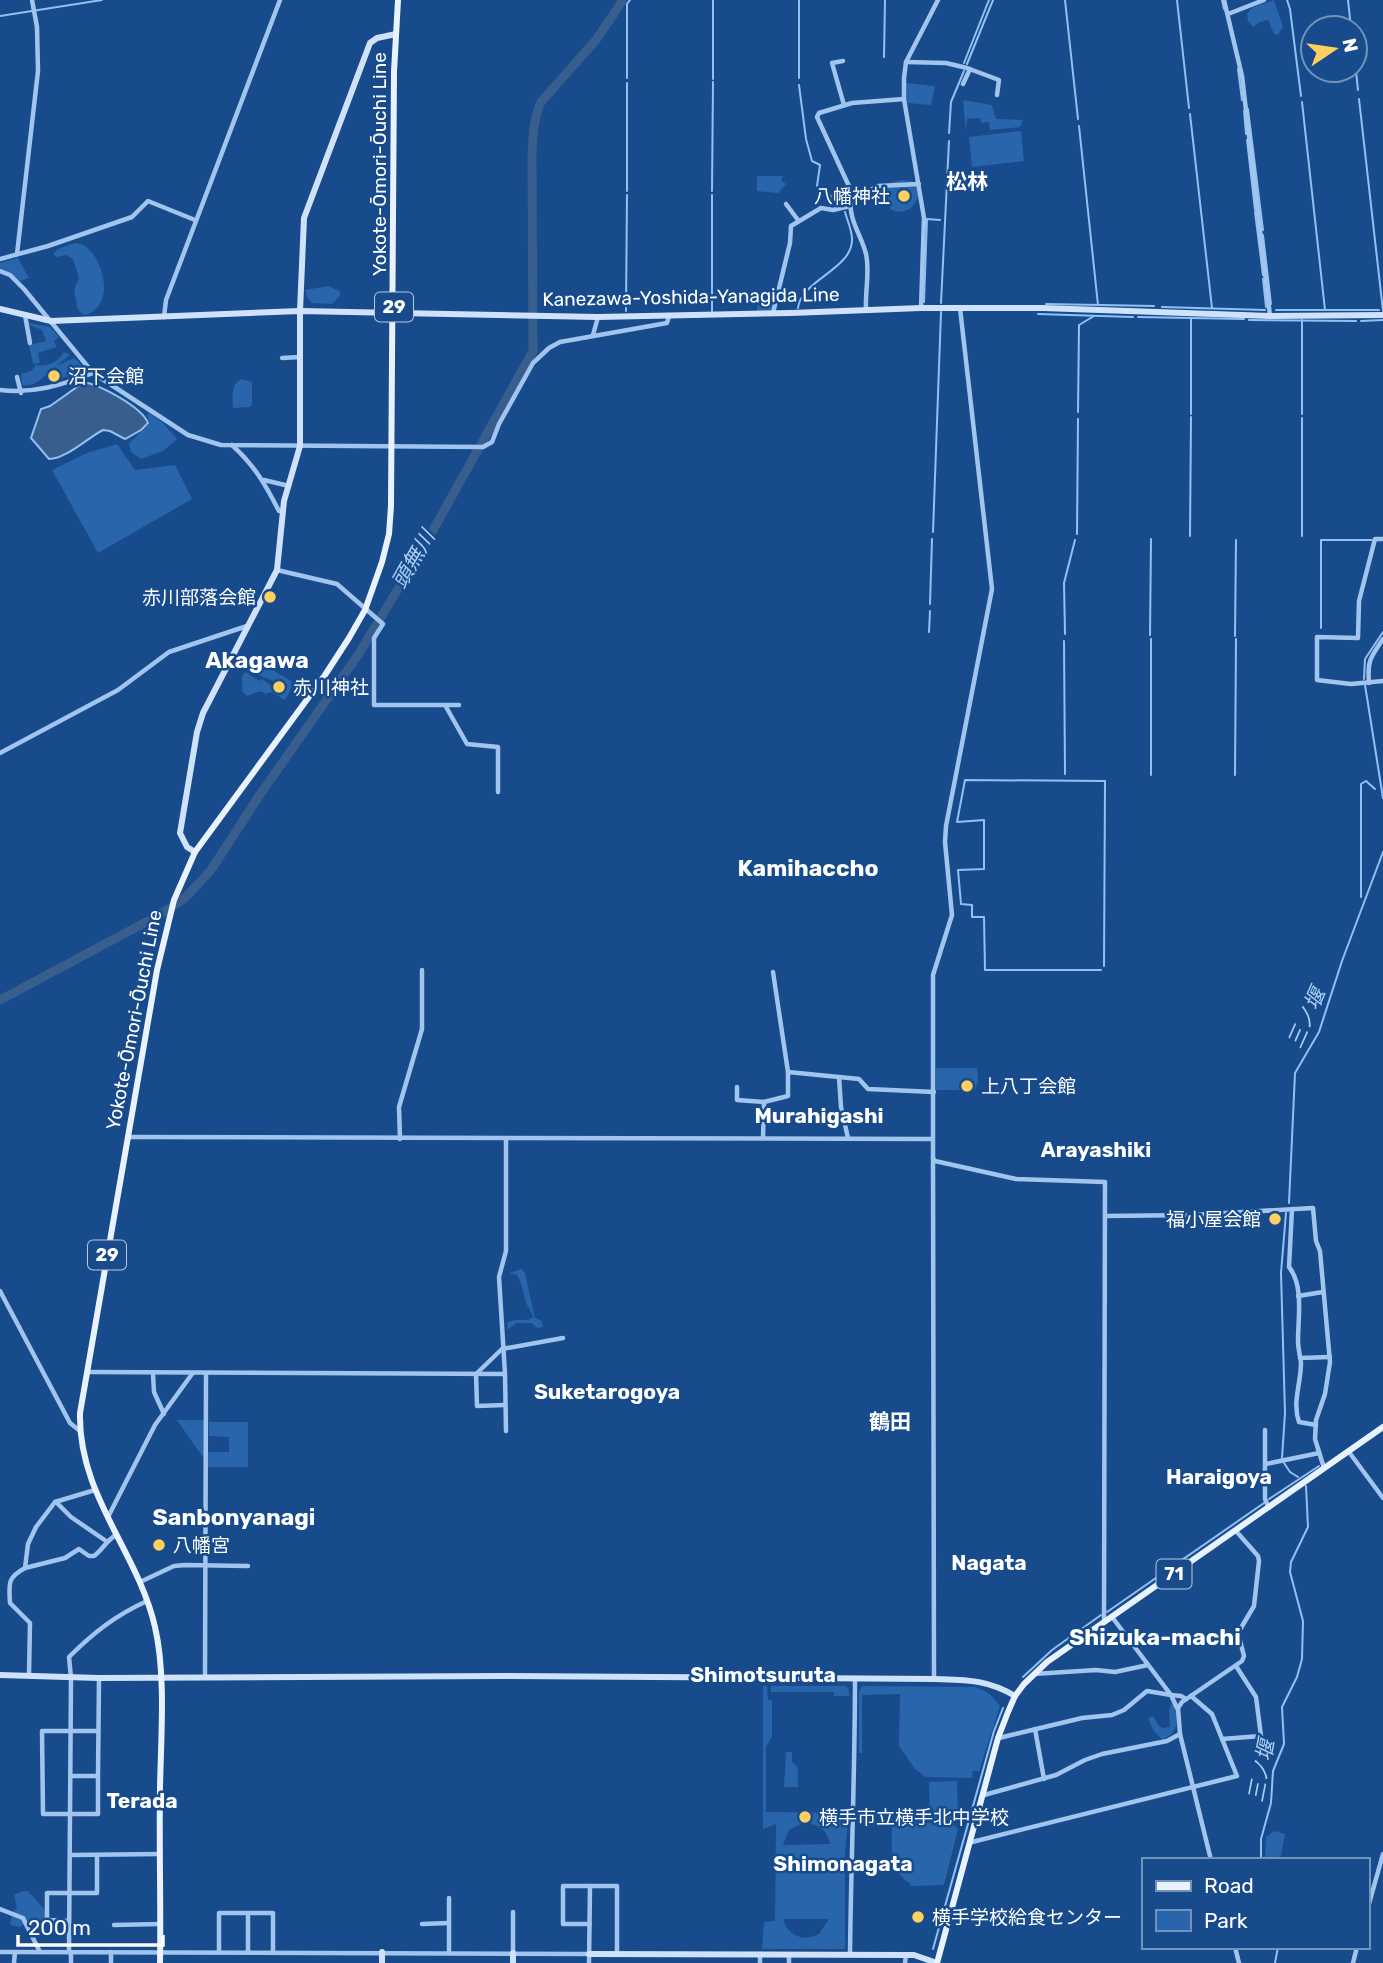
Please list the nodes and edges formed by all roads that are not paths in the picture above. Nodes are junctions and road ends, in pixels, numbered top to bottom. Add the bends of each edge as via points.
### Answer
1 (32, 0) edge
2 (280, 0) edge
3 (398, 0) edge
4 (938, 0) edge
5 (1224, 0) edge
6 (1264, 0) edge
7 (1228, 14) junction
8 (396, 34) junction
9 (843, 61) dead end
10 (906, 62) junction
11 (970, 69) junction
12 (963, 84) dead end
13 (997, 95) dead end
14 (904, 99) junction
15 (844, 105) junction
16 (919, 184) junction
17 (855, 197) junction
18 (786, 204) dead end
19 (850, 206) junction
20 (195, 220) junction
21 (798, 220) junction
22 (17, 254) junction
23 (0, 258) edge
24 (0, 271) edge
25 (921, 308) junction
26 (960, 308) junction
27 (0, 309) edge
28 (866, 309) junction
29 (300, 312) junction
30 (394, 313) junction
31 (773, 313) junction
32 (25, 315) junction
33 (669, 315) junction
34 (1383, 315) edge
35 (1270, 316) junction
36 (598, 317) junction
37 (164, 318) junction
38 (51, 321) junction
39 (593, 335) junction
40 (30, 343) dead end
41 (300, 357) junction
42 (282, 358) dead end
43 (93, 373) junction
44 (17, 377) dead end
45 (0, 390) edge
46 (22, 393) junction
47 (232, 445) junction
48 (300, 446) junction
49 (393, 446) junction
50 (263, 480) junction
51 (289, 486) junction
52 (282, 511) junction
53 (1383, 539) edge
54 (277, 570) junction
55 (365, 610) junction
56 (247, 626) junction
57 (1383, 639) edge
58 (1383, 681) edge
59 (1370, 682) junction
60 (445, 705) junction
61 (459, 705) dead end
62 (0, 753) edge
63 (498, 792) dead end
64 (195, 852) junction
65 (422, 970) dead end
66 (773, 972) dead end
67 (788, 1072) junction
68 (839, 1077) junction
69 (737, 1087) dead end
70 (934, 1092) junction
71 (764, 1102) junction
72 (128, 1137) junction
73 (763, 1138) junction
74 (400, 1139) junction
75 (506, 1139) junction
76 (848, 1139) junction
77 (932, 1139) junction
78 (933, 1158) junction
79 (1292, 1209) junction
80 (1105, 1216) junction
81 (0, 1291) edge
82 (1324, 1292) junction
83 (1298, 1296) junction
84 (563, 1338) dead end
85 (504, 1349) junction
86 (1329, 1357) junction
87 (1300, 1358) junction
88 (87, 1373) junction
89 (153, 1374) junction
90 (192, 1374) junction
91 (206, 1374) junction
92 (476, 1374) junction
93 (505, 1374) junction
94 (505, 1405) junction
95 (164, 1414) junction
96 (1316, 1425) junction
97 (1383, 1427) edge
98 (1265, 1430) dead end
99 (80, 1431) junction
100 (506, 1431) dead end
101 (1349, 1452) junction
102 (1319, 1453) junction
103 (1266, 1464) junction
104 (1324, 1468) junction
105 (95, 1490) junction
106 (1383, 1499) edge
107 (55, 1502) junction
108 (1269, 1507) junction
109 (107, 1518) junction
110 (1236, 1531) junction
111 (116, 1535) junction
112 (106, 1541) junction
113 (248, 1566) dead end
114 (205, 1567) junction
115 (25, 1568) junction
116 (139, 1582) junction
117 (147, 1601) junction
118 (1112, 1617) junction
119 (1104, 1623) junction
120 (1148, 1665) junction
121 (1236, 1666) junction
122 (1034, 1674) junction
123 (0, 1675) edge
124 (29, 1675) junction
125 (205, 1676) junction
126 (160, 1677) junction
127 (855, 1677) junction
128 (71, 1678) junction
129 (99, 1678) junction
130 (934, 1679) junction
131 (1171, 1695) junction
132 (1015, 1696) junction
133 (1189, 1698) junction
134 (1178, 1708) junction
135 (1035, 1729) junction
136 (71, 1731) junction
137 (98, 1731) junction
138 (1180, 1734) junction
139 (998, 1738) junction
140 (1222, 1739) junction
141 (71, 1776) junction
142 (98, 1776) junction
143 (1044, 1779) junction
144 (1192, 1787) junction
145 (984, 1796) junction
146 (70, 1814) junction
147 (972, 1842) junction
148 (160, 1854) junction
149 (1383, 1854) edge
150 (71, 1855) junction
151 (97, 1855) junction
152 (1210, 1858) edge
153 (590, 1886) junction
154 (70, 1894) junction
155 (449, 1898) dead end
156 (1369, 1904) edge
157 (0, 1909) edge
158 (513, 1912) dead end
159 (248, 1913) junction
160 (69, 1921) junction
161 (449, 1923) junction
162 (160, 1924) junction
163 (422, 1924) dead end
164 (590, 1924) junction
165 (114, 1925) dead end
166 (0, 1952) edge
167 (15, 1952) junction
168 (40, 1952) junction
169 (70, 1952) junction
170 (111, 1952) junction
171 (160, 1952) junction
172 (219, 1952) junction
173 (248, 1952) junction
174 (273, 1952) junction
175 (382, 1952) junction
176 (449, 1952) junction
177 (513, 1953) junction
178 (590, 1954) junction
179 (617, 1954) junction
180 (734, 1954) junction
181 (760, 1954) junction
182 (789, 1954) junction
183 (848, 1954) junction
184 (646, 1959) edge
185 (673, 1959) edge
186 (906, 1959) edge
187 (14, 1963) edge
188 (71, 1963) edge
189 (111, 1963) edge
190 (160, 1963) edge
191 (382, 1963) edge
192 (513, 1963) edge
193 (589, 1963) edge
194 (734, 1963) edge
195 (760, 1963) edge
196 (789, 1963) edge
197 (846, 1963) edge
198 (937, 1963) edge

1 - 22 street via 38,71
2 - 20 street
3 - 8 main road, Yokote-Ōmori-Ōuchi Line / 29
4 - 10 street
5 - 7 street
6 - 7 street
7 - 35 street via 1243,85
8 - 29 street via 370,43 308,205
8 - 30 main road, Yokote-Ōmori-Ōuchi Line / 29
9 - 15 street via 832,64
10 - 11 street
10 - 14 street
11 - 12 street
11 - 13 street via 999,80
14 - 15 street
14 - 16 street
15 - 17 street via 817,117
16 - 17 street via 887,184
16 - 25 street via 924,218
17 - 19 street
18 - 21 street
19 - 21 street via 821,208
19 - 28 street via 868,264
20 - 22 street via 148,201 132,217
20 - 37 street via 166,300
21 - 31 street via 791,226
22 - 23 street
24 - 38 street via 10,275
25 - 26 street, Kanezawa-Yoshida-Yanagida Line
25 - 28 street, Kanezawa-Yoshida-Yanagida Line
26 - 35 street, Kanezawa-Yoshida-Yanagida Line
26 - 70 street via 992,589 946,826 952,915 933,975
27 - 32 street, Kanezawa-Yoshida-Yanagida Line
28 - 31 street, Kanezawa-Yoshida-Yanagida Line
29 - 30 street, Kanezawa-Yoshida-Yanagida Line
29 - 37 street, Kanezawa-Yoshida-Yanagida Line
29 - 41 street
30 - 36 street, Kanezawa-Yoshida-Yanagida Line
30 - 49 main road, Yokote-Ōmori-Ōuchi Line / 29
31 - 33 street, Kanezawa-Yoshida-Yanagida Line
32 - 38 street, Kanezawa-Yoshida-Yanagida Line
32 - 40 street
33 - 36 street, Kanezawa-Yoshida-Yanagida Line
33 - 39 street via 667,323
34 - 35 street, Kanezawa-Yoshida-Yanagida Line
36 - 39 street
37 - 38 street, Kanezawa-Yoshida-Yanagida Line
38 - 43 street
39 - 49 street via 560,342 540,355 492,442 483,447
41 - 42 street
41 - 48 street
43 - 46 street
43 - 47 street via 188,435 207,443
44 - 46 street
45 - 46 street
47 - 48 street
47 - 50 street
48 - 49 street
48 - 51 street
49 - 55 main road, Yokote-Ōmori-Ōuchi Line / 29 via 389,534
50 - 51 street
50 - 52 street
51 - 52 street
52 - 54 street
53 - 59 street via 1375,539 1359,601 1358,638 1317,638 1317,680
54 - 55 street via 337,584
54 - 56 street
55 - 60 street via 383,624 374,638 374,705
55 - 64 main road, Yokote-Ōmori-Ōuchi Line / 29 via 325,675
56 - 62 street via 169,652 118,690
56 - 64 street via 197,732 180,833
57 - 59 street via 1370,658
58 - 59 street
60 - 61 street
60 - 63 street via 467,744 498,747
64 - 72 main road, Yokote-Ōmori-Ōuchi Line / 29 via 167,924
65 - 74 street via 422,1029 399,1107
66 - 67 street
67 - 68 street
67 - 71 street via 788,1096
68 - 70 street via 859,1079 868,1089
68 - 76 street
69 - 71 street via 737,1100
70 - 77 street
71 - 73 street
72 - 74 street
72 - 88 main road, Yokote-Ōmori-Ōuchi Line / 29
73 - 75 street
73 - 76 street
74 - 75 street
75 - 85 street via 506,1251 499,1276
76 - 77 street
77 - 78 street
78 - 80 street via 1016,1179 1105,1182
78 - 130 street
79 - 80 street
79 - 82 street via 1313,1208
79 - 83 street via 1289,1266 1296,1276
80 - 119 street
81 - 99 street via 70,1423
82 - 83 street
82 - 86 street
83 - 87 street
84 - 85 street
85 - 92 street
85 - 93 street
86 - 87 street
86 - 96 street
87 - 96 street via 1297,1418
88 - 89 street
88 - 99 main road, Yokote-Ōmori-Ōuchi Line / 29
89 - 90 street
89 - 95 street via 154,1392
90 - 91 street
90 - 95 street
91 - 92 street
91 - 114 street
92 - 93 street
92 - 94 street via 477,1406
93 - 94 street
94 - 100 street
95 - 109 street
96 - 102 street
97 - 101 main road, 71
98 - 103 street
99 - 105 main road, Yokote-Ōmori-Ōuchi Line / 29 via 83,1459
101 - 104 main road, 71
101 - 106 street
102 - 103 street
102 - 104 street
103 - 108 street
104 - 108 main road, 71
105 - 107 street
105 - 109 main road, Yokote-Ōmori-Ōuchi Line / 29
107 - 112 street
107 - 115 street via 28,1544
108 - 110 main road, 71
109 - 111 main road, Yokote-Ōmori-Ōuchi Line / 29
110 - 118 main road, 71
110 - 121 street via 1259,1561 1255,1606 1238,1633 1244,1656
111 - 112 street
111 - 116 main road, Yokote-Ōmori-Ōuchi Line / 29
112 - 115 street via 94,1556 79,1549 65,1558
113 - 114 street
114 - 116 street via 174,1566
114 - 125 street
115 - 124 street via 9,1582 10,1603 30,1623
116 - 117 main road, Yokote-Ōmori-Ōuchi Line / 29
117 - 126 main road, Yokote-Ōmori-Ōuchi Line / 29 via 156,1630
117 - 128 street via 117,1616 69,1657
118 - 119 main road, 71
118 - 120 street
119 - 122 main road, 71
120 - 122 street via 1115,1672
120 - 131 street
121 - 133 street
121 - 140 street via 1256,1698 1261,1736
122 - 132 main road, 71
123 - 124 street
124 - 128 street
125 - 126 street
125 - 127 street
126 - 129 street
126 - 148 main road, Yokote-Ōmori-Ōuchi Line / 29
127 - 130 street
127 - 183 street
128 - 129 street
128 - 136 street
129 - 137 street
130 - 132 street via 982,1681
131 - 133 street
131 - 134 street
131 - 135 street via 1147,1691 1112,1715
132 - 139 main road, 71
133 - 134 street
133 - 140 street via 1212,1714
134 - 138 street
135 - 139 street
135 - 143 street
136 - 137 street
136 - 141 street
136 - 146 street via 42,1731 43,1814
137 - 142 street
138 - 143 street via 1085,1760
138 - 144 street
139 - 145 main road, 71
140 - 144 street via 1237,1776
141 - 142 street
141 - 146 street
142 - 146 street via 98,1814
143 - 145 street
144 - 147 street
144 - 152 street
145 - 147 main road, 71
146 - 150 street
147 - 198 main road, 71
148 - 151 street
148 - 162 main road, Yokote-Ōmori-Ōuchi Line / 29
149 - 156 street
150 - 151 street
150 - 154 street
151 - 154 street via 97,1893
153 - 164 street
153 - 164 street via 563,1886 563,1924
153 - 179 street via 618,1886
154 - 160 street
154 - 160 street via 47,1893 47,1920
155 - 161 street
157 - 168 street via 23,1917
158 - 177 street
159 - 172 street via 219,1913
159 - 173 street
159 - 174 street via 273,1913
160 - 169 street
161 - 163 street
161 - 176 street
162 - 165 street
162 - 171 main road, Yokote-Ōmori-Ōuchi Line / 29
164 - 178 street
166 - 167 street
167 - 168 street
167 - 187 street
168 - 169 street
169 - 170 street
169 - 188 street
170 - 171 street
170 - 189 street
171 - 172 street
171 - 190 main road, Yokote-Ōmori-Ōuchi Line / 29
172 - 173 street
173 - 174 street
174 - 175 street
175 - 176 street
175 - 191 street
176 - 177 street
177 - 178 street
177 - 192 street
178 - 179 street
178 - 193 street
179 - 184 street
180 - 181 street
180 - 185 street
180 - 194 street
181 - 182 street
181 - 195 street
182 - 183 street
182 - 196 street
183 - 186 street
183 - 197 street
184 - 185 street
186 - 198 street via 914,1955

